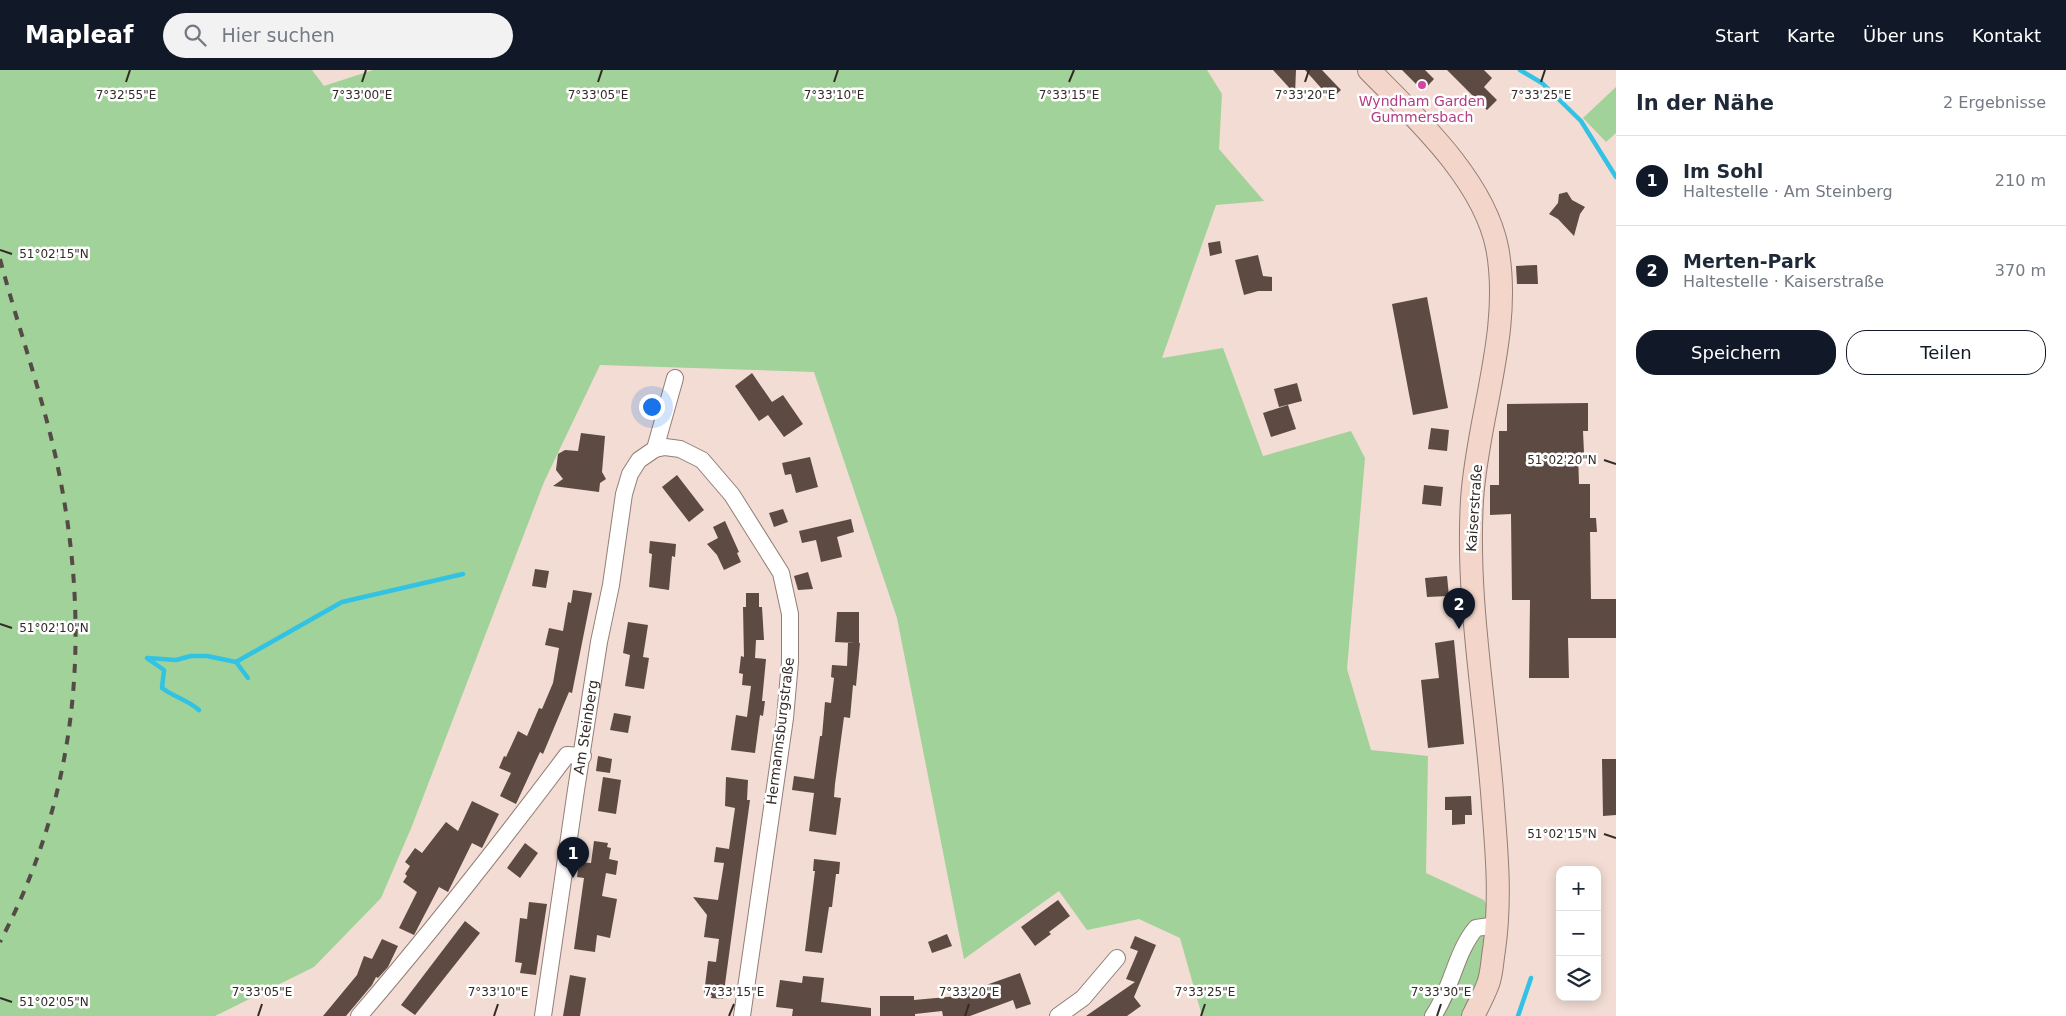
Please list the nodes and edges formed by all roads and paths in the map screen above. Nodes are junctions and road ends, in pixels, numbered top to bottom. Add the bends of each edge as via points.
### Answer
1 (1369, 70) edge
2 (675, 378) dead end
3 (655, 449) junction
4 (583, 756) junction
5 (1497, 925) junction
6 (1117, 958) dead end
7 (360, 1016) edge
8 (543, 1016) edge
9 (742, 1016) edge
10 (1058, 1016) edge
11 (1433, 1016) edge
12 (1473, 1016) edge

1 - 5 street, Kaiserstraße via 1426,128 1464,174 1486,214 1496,246 1500,309 1473,487 1470,545 1498,852
2 - 3 street
3 - 4 street, Am Steinberg via 639,460 630,474 624,494
3 - 9 street, Hermannsburgstraße via 680,448 702,460 732,495 780,573 790,614 790,662 784,718
4 - 7 street via 567,754 499,845
4 - 8 street, Am Steinberg
5 - 11 street via 1476,928 1468,937 1447,991
5 - 12 street, Kaiserstraße via 1489,982
6 - 10 street via 1083,998

